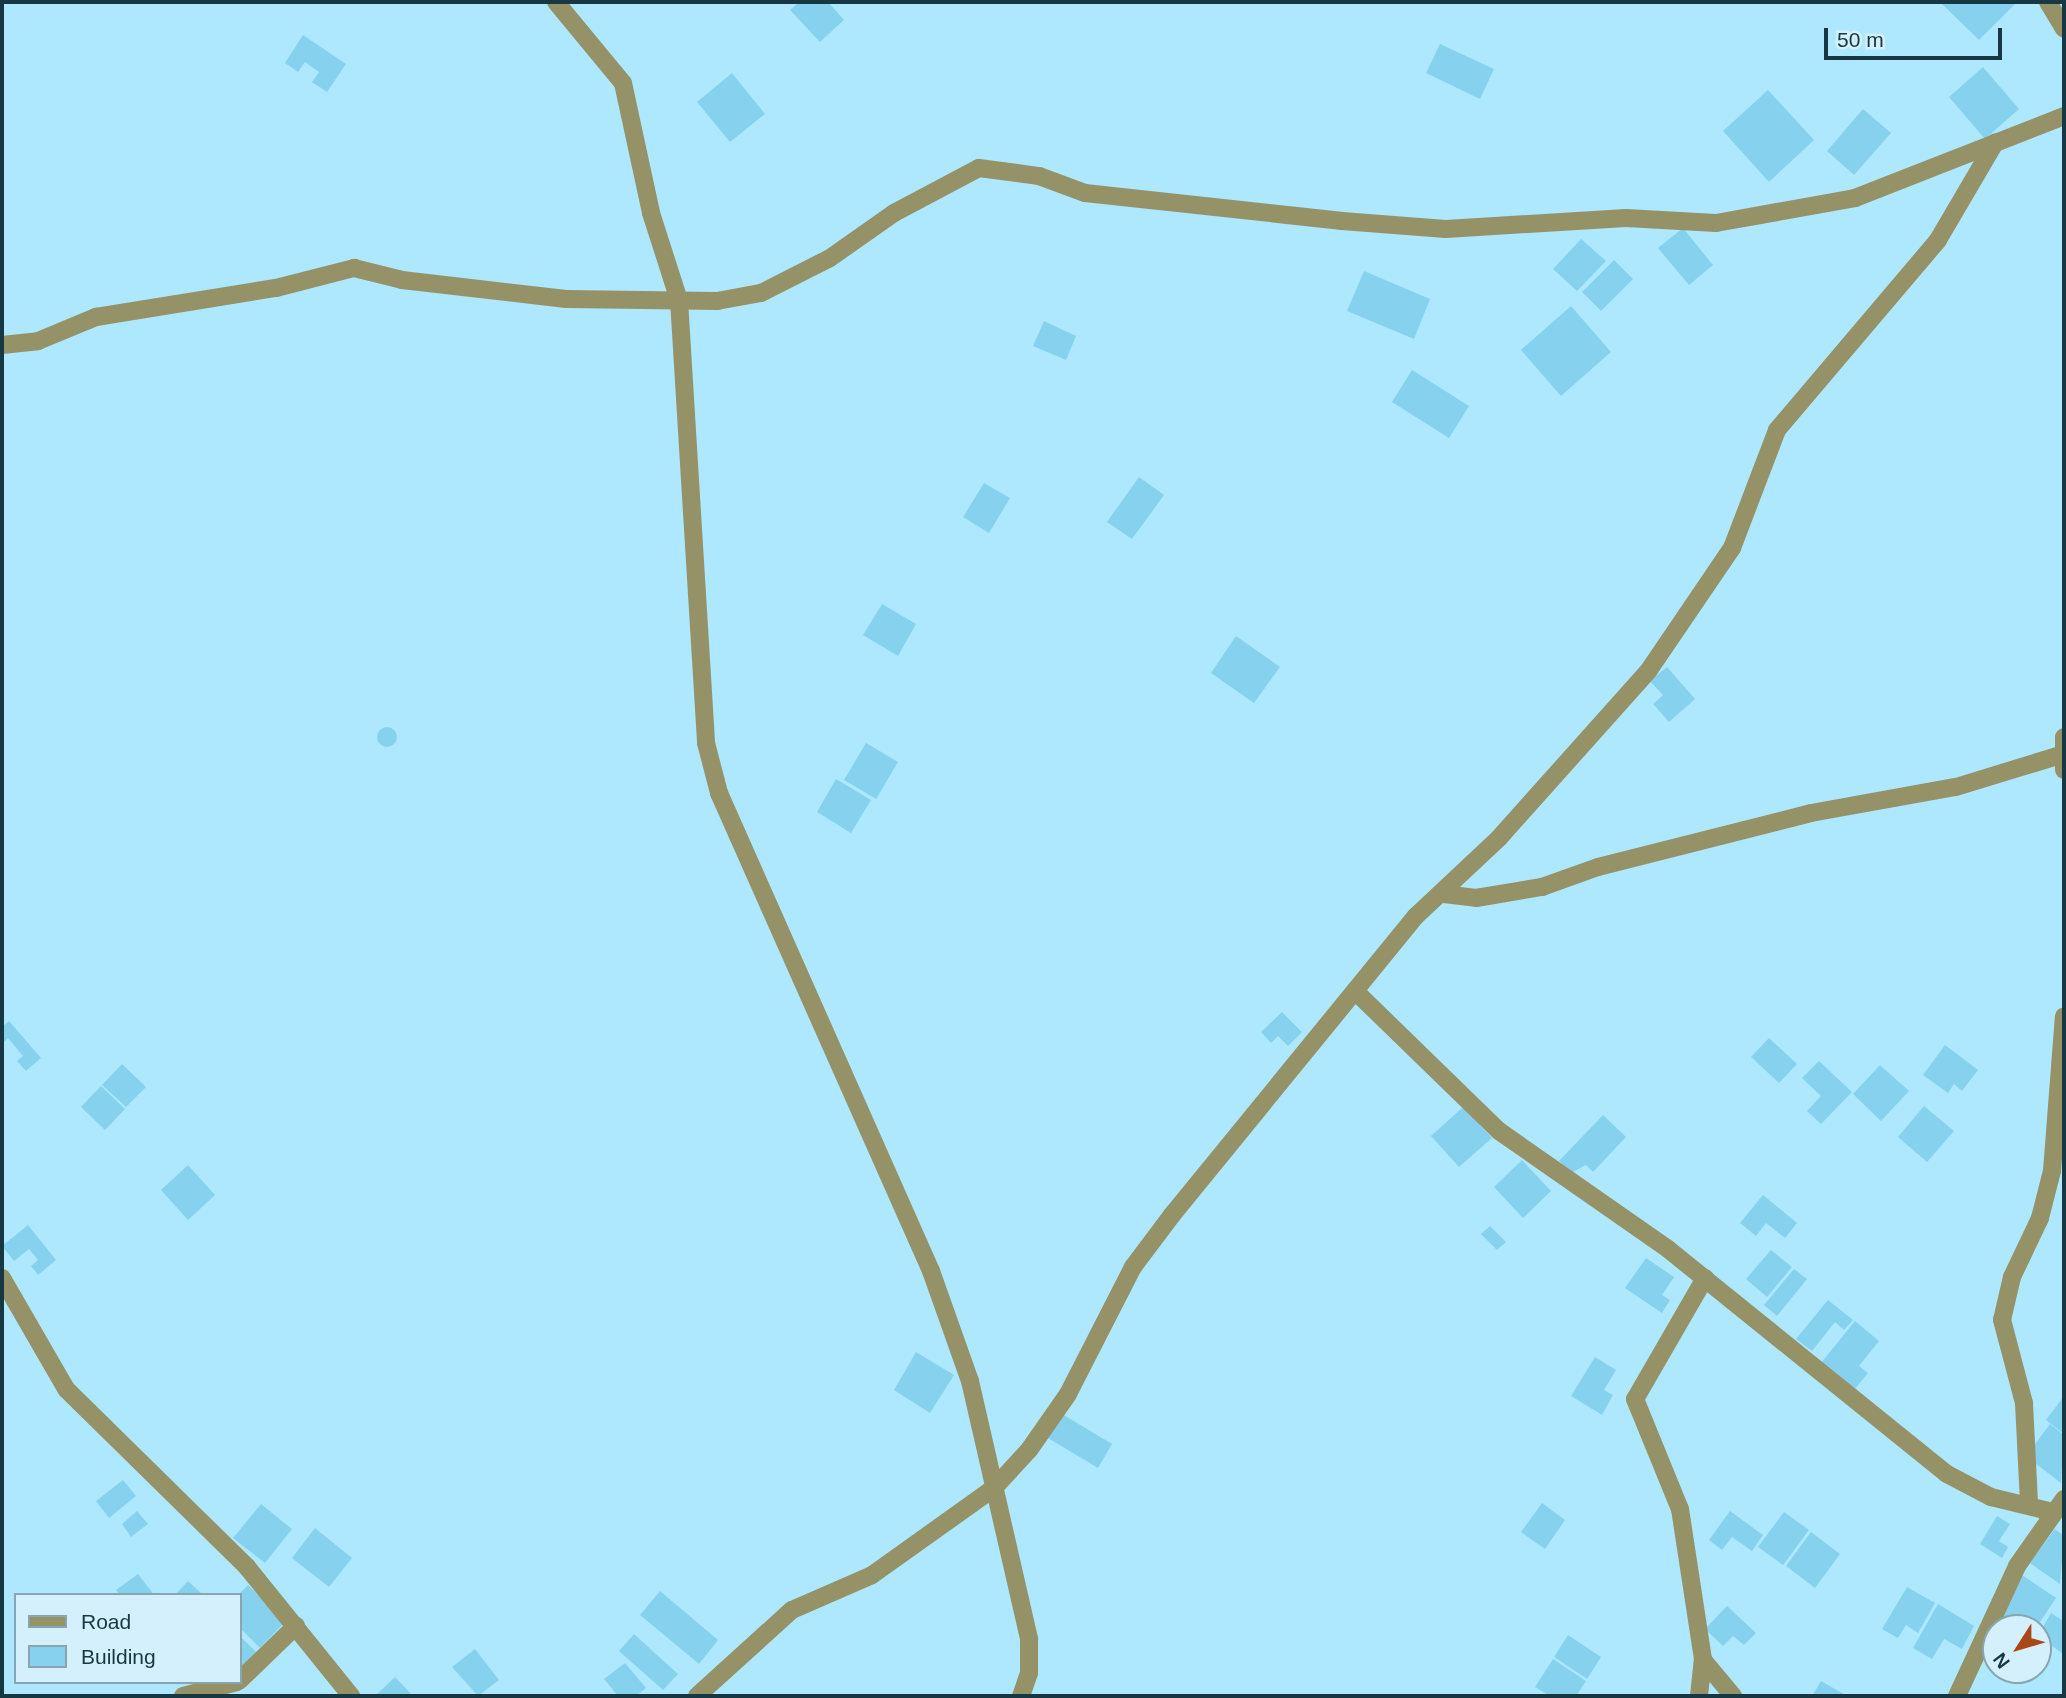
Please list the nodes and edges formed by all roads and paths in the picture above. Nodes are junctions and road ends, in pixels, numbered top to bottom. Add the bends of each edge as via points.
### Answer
1 (556, 2) edge
2 (2048, 2) edge
3 (2063, 22) edge
4 (2064, 116) edge
5 (1995, 143) junction
6 (679, 300) junction
7 (2, 345) edge
8 (2064, 754) edge
9 (1444, 894) junction
10 (1355, 991) junction
11 (2064, 1016) edge
12 (2, 1278) edge
13 (1705, 1278) junction
14 (994, 1488) junction
15 (2029, 1502) junction
16 (2059, 1506) edge
17 (296, 1626) junction
18 (1703, 1660) junction
19 (242, 1678) edge
20 (230, 1684) edge
21 (236, 1684) edge
22 (1963, 1693) edge
23 (183, 1696) edge
24 (222, 1696) edge
25 (351, 1696) edge
26 (697, 1696) edge
27 (1021, 1696) edge
28 (1699, 1696) edge
29 (1733, 1696) edge

1 - 6 street via 623,83 651,213
2 - 3 street
4 - 5 street
5 - 6 street via 1855,198 1717,223 1626,218 1446,229 1342,222 1085,194 1039,176 979,169 945,183 830,258 761,293
5 - 9 street via 1938,240 1777,430 1732,548 1649,670
6 - 7 street via 566,299 402,281 354,268 276,288 96,317 38,341
6 - 14 street via 706,743 719,793 931,1270 970,1381
8 - 9 street via 1956,787 1811,813 1598,867 1542,887 1476,898
9 - 10 street via 1416,916
10 - 13 street via 1499,1132
10 - 14 street via 1133,1267 1068,1394 1030,1450
11 - 15 street via 2052,1171 2040,1218 2012,1277 2002,1320 2024,1403
12 - 17 street via 66,1389 209,1526
13 - 15 street via 1947,1474 1991,1497
13 - 18 street via 1635,1399 1680,1509
14 - 26 street via 873,1575 792,1610
14 - 27 street via 1029,1639 1029,1673
15 - 16 street
16 - 22 street via 2017,1566
17 - 19 street
17 - 25 street
18 - 28 street
18 - 29 street
20 - 23 street
21 - 24 street

